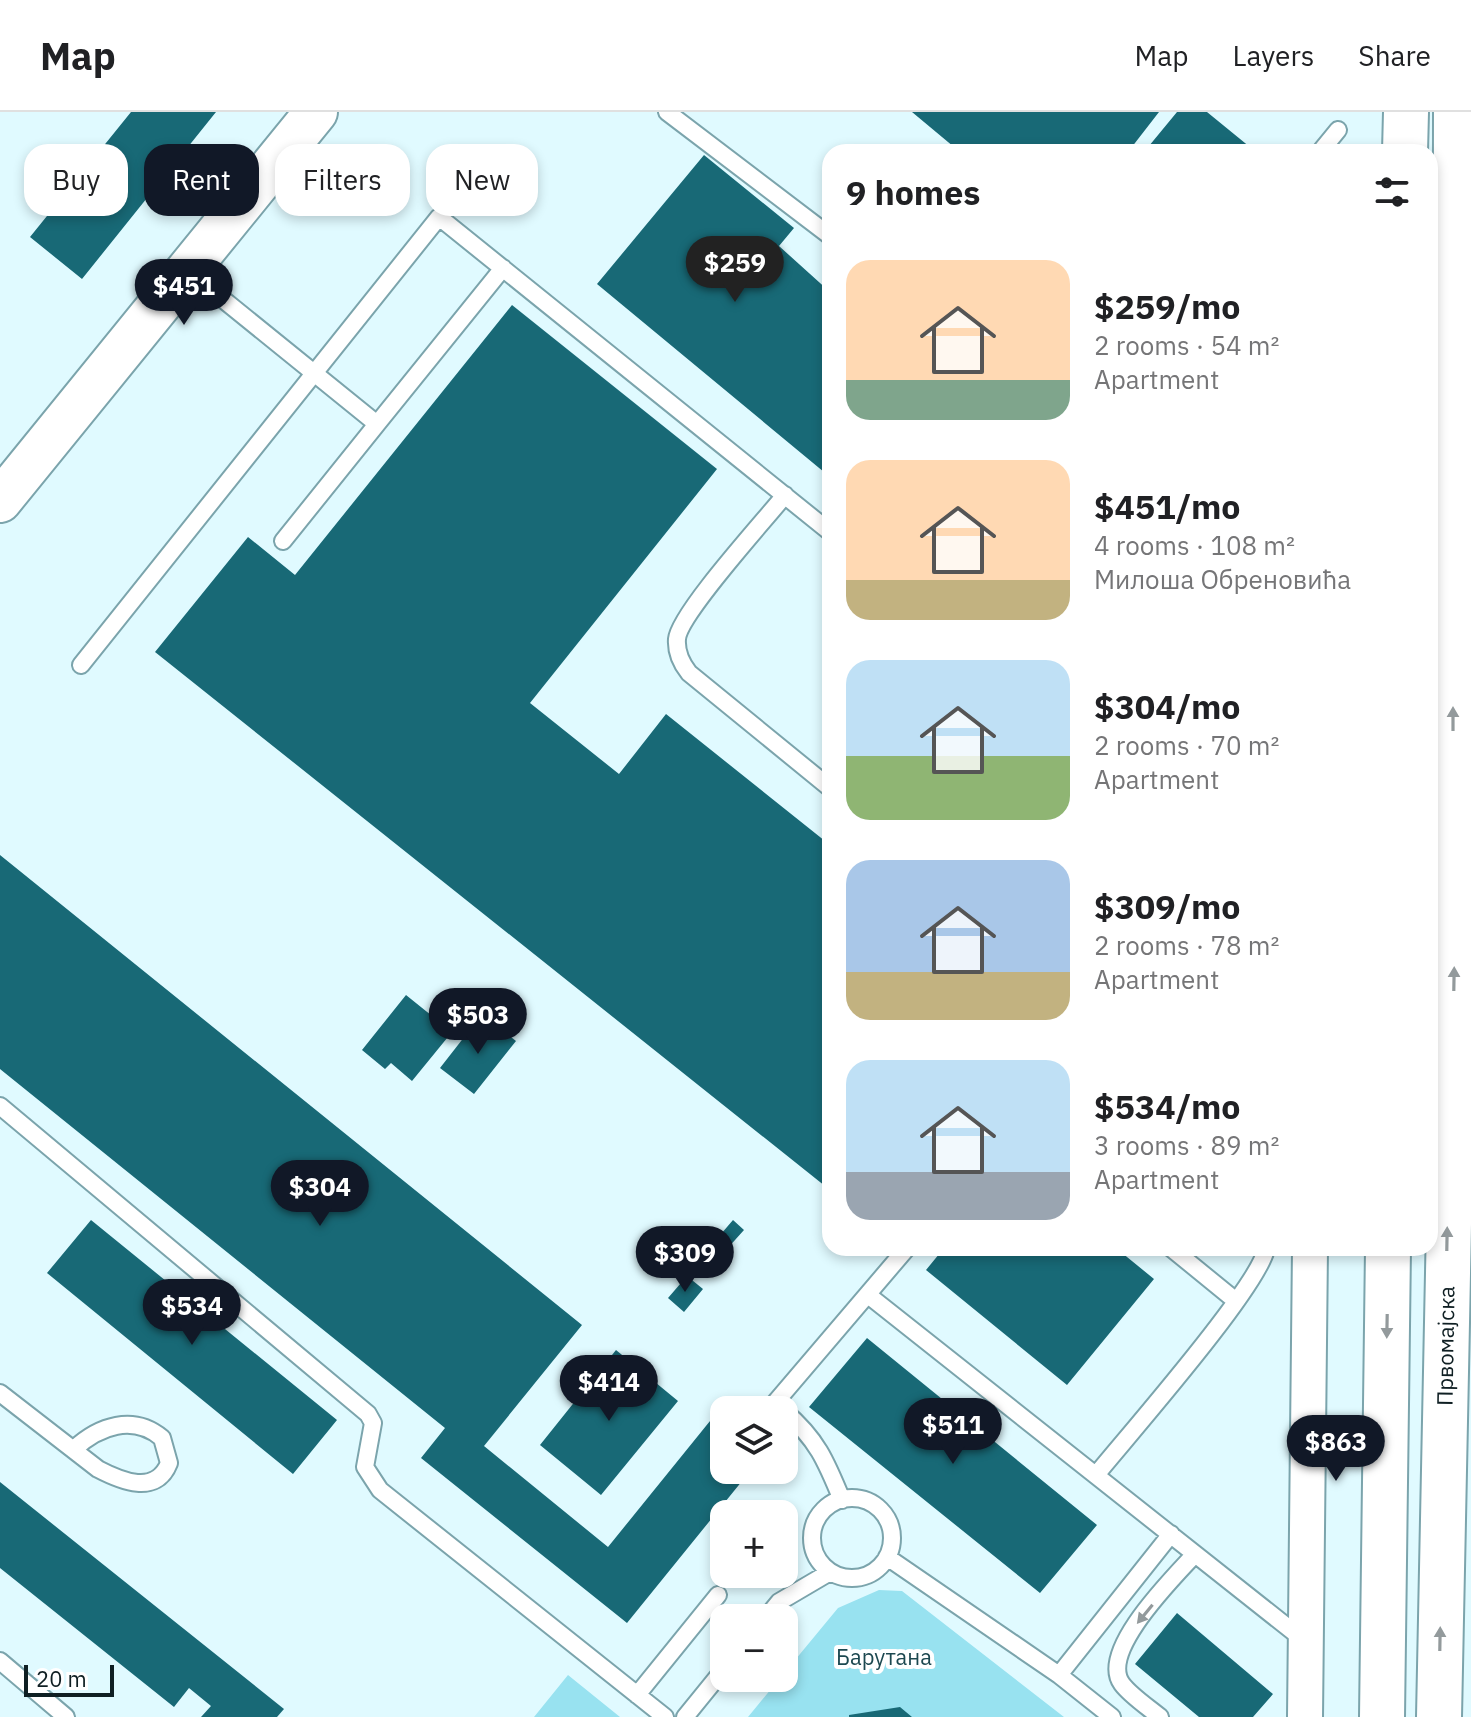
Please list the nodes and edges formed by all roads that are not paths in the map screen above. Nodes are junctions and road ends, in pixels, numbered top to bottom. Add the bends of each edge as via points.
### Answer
1 (316, 112) edge
2 (667, 112) edge
3 (1406, 112) edge
4 (1456, 112) edge
5 (1338, 130) dead end
6 (1327, 144) edge
7 (1405, 144) edge
8 (822, 230) edge
9 (503, 268) junction
10 (188, 271) junction
11 (314, 374) junction
12 (377, 424) junction
13 (785, 495) junction
14 (0, 501) edge
15 (822, 525) edge
16 (283, 541) dead end
17 (81, 665) dead end
18 (822, 781) edge
19 (0, 1106) edge
20 (900, 1256) edge
21 (1181, 1256) edge
22 (1264, 1256) edge
23 (1310, 1256) edge
24 (1388, 1256) edge
25 (868, 1295) junction
26 (1236, 1301) junction
27 (0, 1393) edge
28 (781, 1396) edge
29 (798, 1423) edge
30 (74, 1449) junction
31 (1096, 1475) junction
32 (842, 1500) junction
33 (1171, 1534) junction
34 (1195, 1554) junction
35 (887, 1557) junction
36 (830, 1572) junction
37 (718, 1595) dead end
38 (777, 1604) edge
39 (1305, 1642) junction
40 (0, 1661) edge
41 (1059, 1675) junction
42 (710, 1686) edge
43 (637, 1695) junction
44 (66, 1717) edge
45 (665, 1717) edge
46 (685, 1717) edge
47 (1112, 1717) edge
48 (1160, 1717) edge
49 (1305, 1717) edge
50 (1382, 1717) edge
51 (1439, 1717) edge

1 - 10 street
2 - 8 lane
3 - 7 main road
51 -> 4 main road, Првомајска via 1455,928
5 - 6 lane
9 - 11 lane via 439,217
9 - 12 lane
9 - 13 lane
10 - 11 lane
10 - 14 street
11 - 12 lane
11 - 17 lane
12 - 16 lane
13 - 15 lane
13 - 18 lane via 689,614 677,638 678,651 689,673
19 - 43 lane via 368,1414 373,1423 365,1467 380,1490
20 - 25 lane
21 - 26 lane
22 - 26 lane
23 - 39 street
24 -> 50 main road
25 - 28 lane
25 - 31 lane
26 - 31 lane
27 - 30 lane
29 - 32 lane via 824,1457
30 - 30 lane via 98,1469 133,1483 156,1480 169,1463 162,1438 128,1424 98,1432
31 - 33 lane
32 - 35 lane via 855,1498 879,1509 891,1531
32 - 36 lane via 820,1514 812,1539 820,1563
33 - 34 lane
33 - 41 lane
34 - 39 lane
34 -> 48 lane via 1125,1639 1116,1661 1120,1683
35 - 36 lane via 868,1574 842,1577
35 - 41 lane
36 - 38 lane
37 - 43 lane
39 - 49 street
40 - 44 lane
41 - 47 lane
42 - 46 lane
43 - 45 lane

